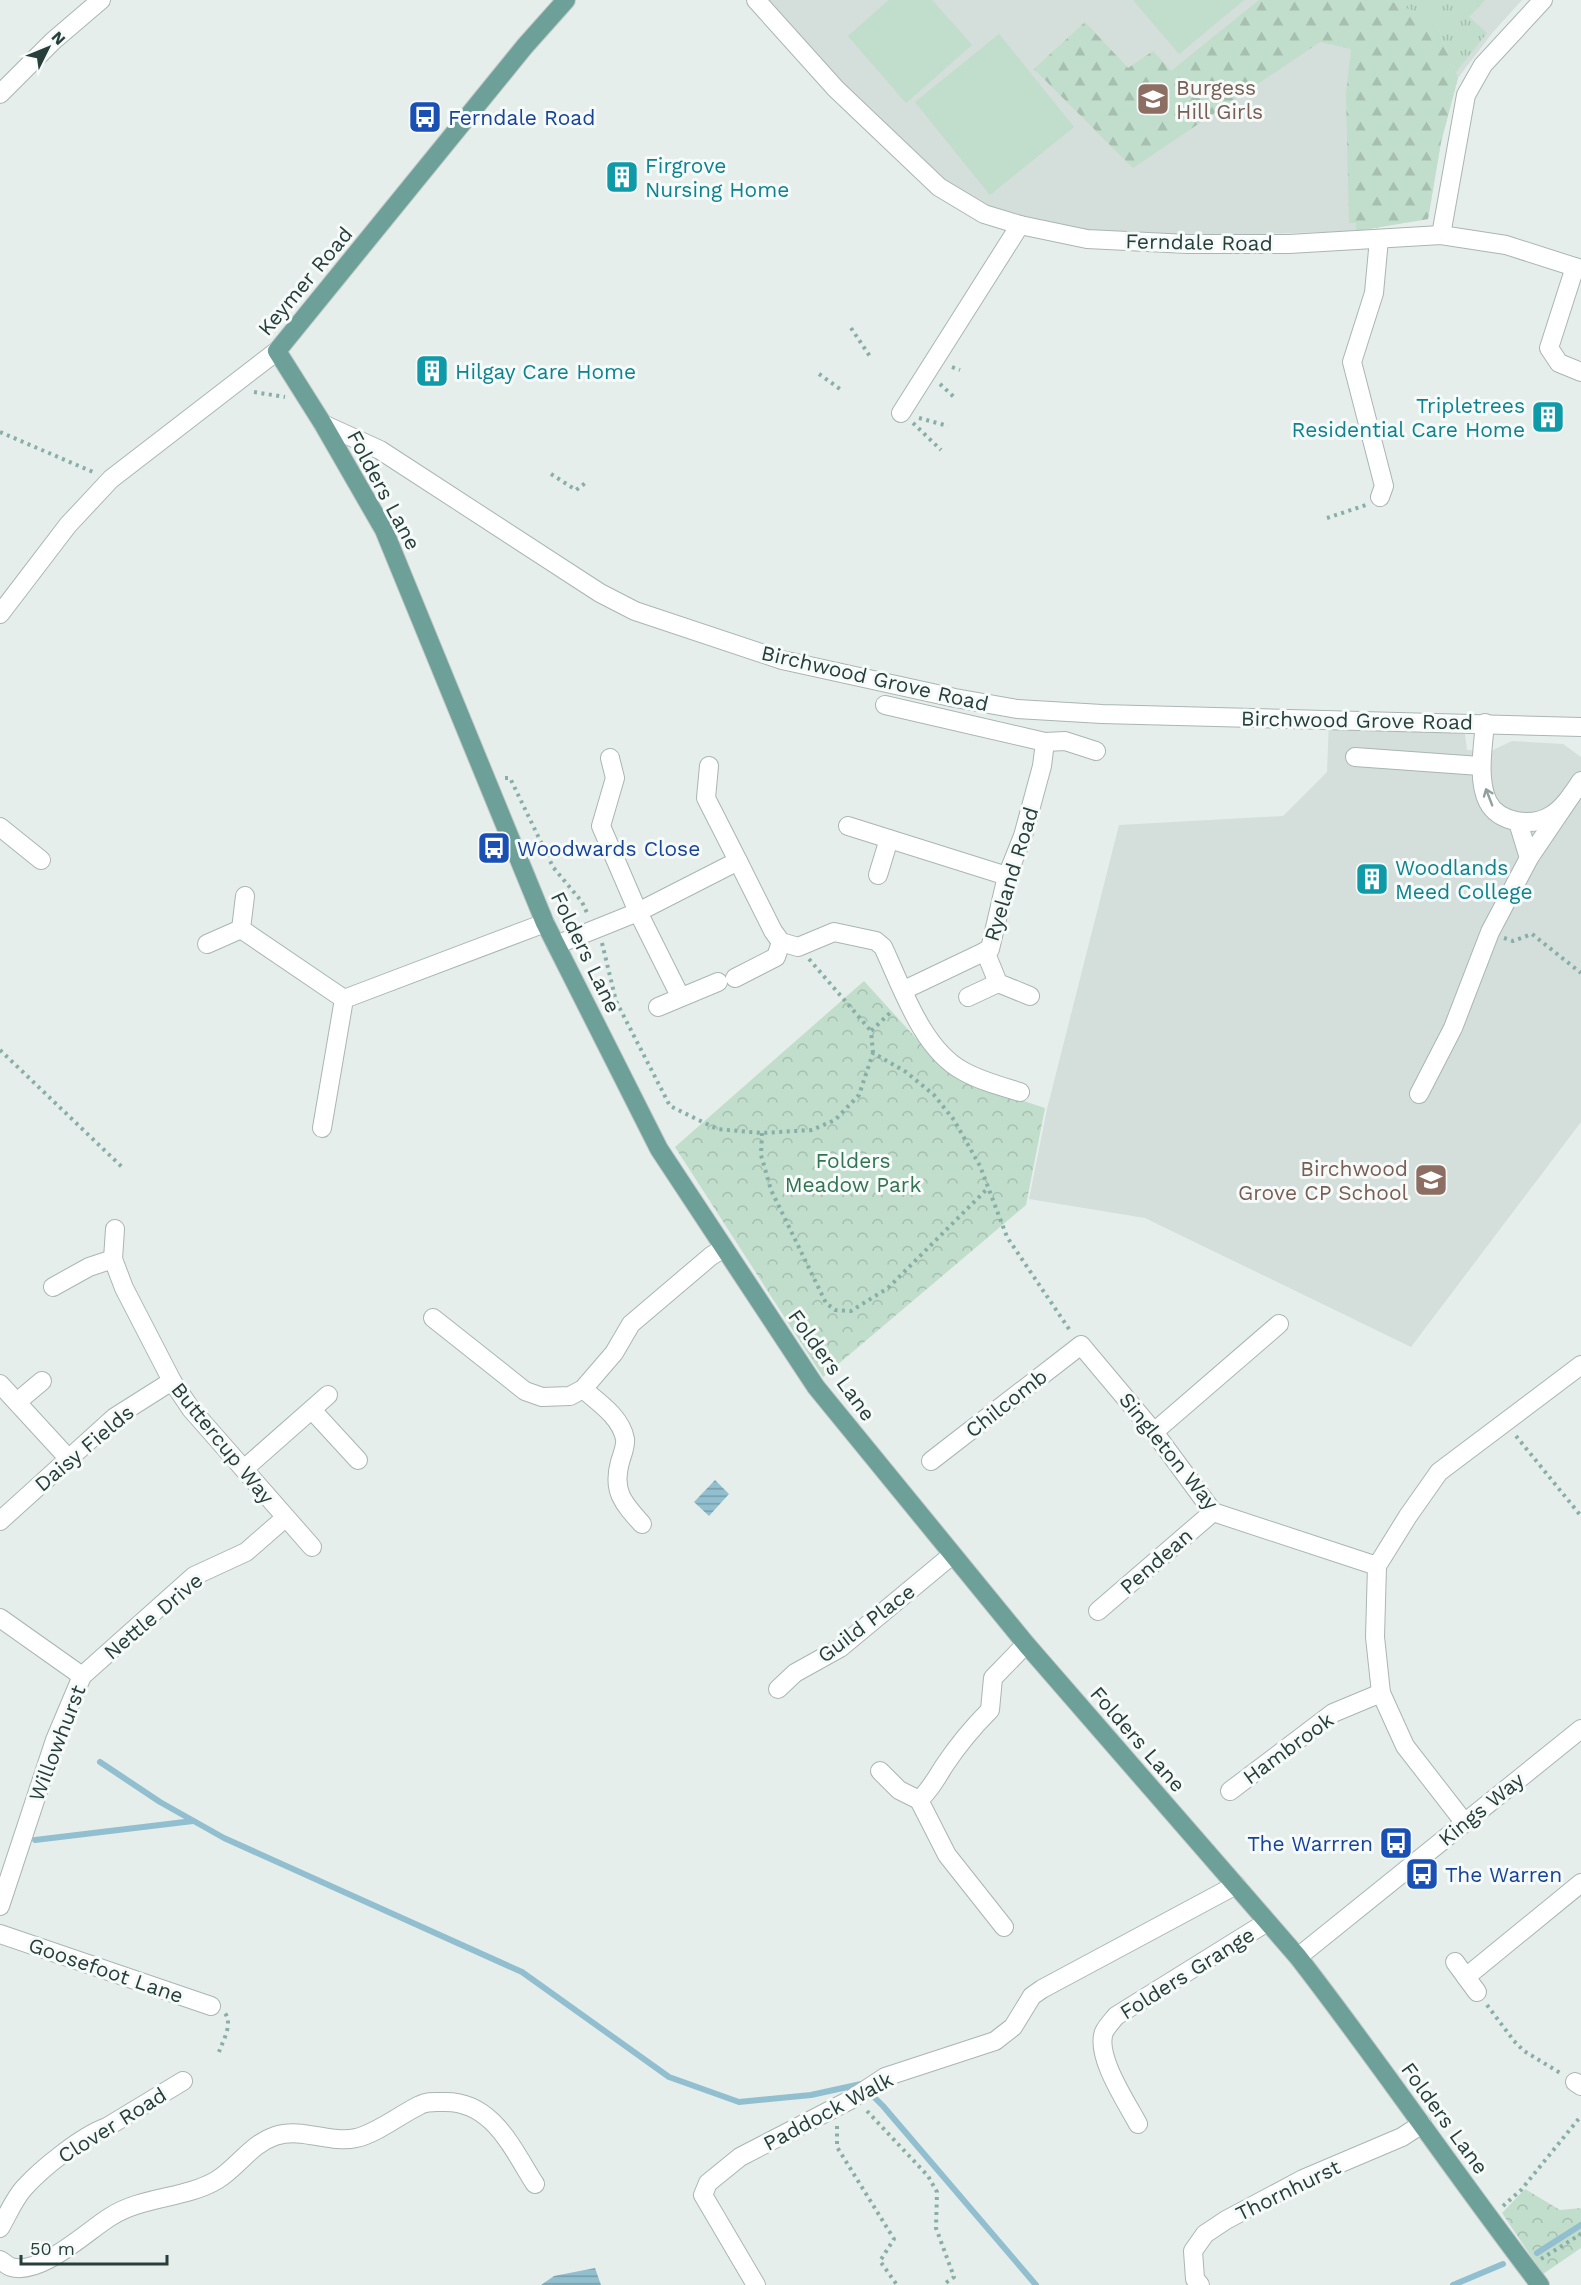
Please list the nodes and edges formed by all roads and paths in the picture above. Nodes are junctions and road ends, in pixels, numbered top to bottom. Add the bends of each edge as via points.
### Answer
1 (101, 0) edge
2 (566, 0) edge
3 (756, 0) edge
4 (1543, 0) edge
5 (0, 94) edge
6 (1020, 225) junction
7 (1441, 235) junction
8 (1379, 239) junction
9 (1578, 268) edge
10 (851, 327) dead end
11 (277, 351) junction
12 (871, 358) dead end
13 (1581, 372) edge
14 (819, 374) dead end
15 (228, 388) junction
16 (840, 389) dead end
17 (309, 402) junction
18 (901, 413) junction
19 (323, 424) junction
20 (948, 426) dead end
21 (0, 432) edge
22 (941, 450) dead end
23 (551, 474) dead end
24 (111, 479) junction
25 (588, 481) dead end
26 (1380, 497) joint
27 (1327, 518) dead end
28 (0, 614) edge
29 (885, 705) dead end
30 (1485, 723) junction
31 (1581, 727) edge
32 (1045, 742) junction
33 (1096, 751) dead end
34 (1355, 757) dead end
35 (610, 758) dead end
36 (709, 766) dead end
37 (1480, 766) junction
38 (483, 777) junction
39 (1577, 787) edge
40 (1518, 822) junction
41 (0, 826) edge
42 (848, 826) dead end
43 (889, 839) junction
44 (1529, 858) junction
45 (41, 860) dead end
46 (738, 861) junction
47 (878, 875) dead end
48 (1007, 876) junction
49 (245, 896) dead end
50 (638, 912) junction
51 (545, 923) junction
52 (241, 929) junction
53 (595, 930) junction
54 (1490, 932) junction
55 (207, 944) dead end
56 (556, 945) junction
57 (789, 945) junction
58 (985, 951) junction
59 (1581, 973) edge
60 (999, 983) junction
61 (906, 995) junction
62 (680, 996) junction
63 (1030, 996) dead end
64 (968, 997) dead end
65 (344, 999) junction
66 (658, 1007) dead end
67 (872, 1031) junction
68 (0, 1050) edge
69 (873, 1053) junction
70 (1020, 1092) dead end
71 (1419, 1094) dead end
72 (322, 1128) dead end
73 (762, 1133) junction
74 (123, 1168) dead end
75 (988, 1188) junction
76 (115, 1229) dead end
77 (724, 1248) junction
78 (113, 1259) junction
79 (53, 1287) dead end
80 (433, 1318) dead end
81 (1279, 1324) dead end
82 (1081, 1345) junction
83 (1581, 1365) edge
84 (42, 1381) dead end
85 (171, 1381) junction
86 (0, 1384) edge
87 (583, 1389) junction
88 (328, 1395) dead end
89 (17, 1402) junction
90 (312, 1410) junction
91 (1504, 1421) junction
92 (1154, 1432) junction
93 (68, 1458) junction
94 (357, 1460) dead end
95 (931, 1461) dead end
96 (244, 1469) junction
97 (1213, 1512) junction
98 (1581, 1516) edge
99 (285, 1518) junction
100 (0, 1521) edge
101 (642, 1524) dead end
102 (312, 1548) dead end
103 (952, 1555) junction
104 (1377, 1566) junction
105 (1098, 1611) dead end
106 (0, 1618) edge
107 (1026, 1644) junction
108 (82, 1676) junction
109 (778, 1689) dead end
110 (1381, 1693) junction
111 (1581, 1729) edge
112 (880, 1771) dead end
113 (1230, 1791) dead end
114 (919, 1800) junction
115 (1464, 1822) junction
116 (1581, 1883) edge
117 (1236, 1885) junction
118 (0, 1906) edge
119 (1267, 1922) junction
120 (1004, 1927) dead end
121 (0, 1934) edge
122 (1298, 1957) junction
123 (1455, 1962) dead end
124 (1466, 1977) junction
125 (1477, 1992) joint
126 (211, 2006) joint
127 (219, 2052) dead end
128 (183, 2081) dead end
129 (1578, 2084) edge
130 (862, 2092) junction
131 (1581, 2116) edge
132 (1138, 2124) dead end
133 (1422, 2124) junction
134 (535, 2184) dead end
135 (1489, 2218) junction
136 (0, 2228) edge
137 (1581, 2234) edge
138 (0, 2260) edge
139 (1527, 2268) junction
140 (756, 2285) edge
141 (897, 2285) edge
142 (944, 2285) edge
143 (1200, 2285) edge
144 (1540, 2285) edge

1 - 5 street
2 - 11 main road, Keymer Road
3 - 6 street, Ferndale Road via 836,89 939,187 984,214
4 - 7 street via 1483,65 1466,95
6 - 8 street, Ferndale Road via 1087,238 1188,244
6 - 18 street
7 - 8 street, Ferndale Road
7 - 9 street, Ferndale Road via 1506,245
8 - 26 street via 1374,293 1352,362 1384,486
9 - 13 street via 1549,348 1558,363
10 - 12 path
11 - 15 street, Keymer Road
11 - 17 main road, Folders Lane
14 - 16 path
15 - 17 path
15 - 24 street, Keymer Road
17 - 19 main road, Folders Lane
18 - 20 path
18 - 22 path
19 - 30 street, Birchwood Grove Road via 380,450 600,593 635,611 782,660 1017,709
19 - 38 main road, Folders Lane via 384,530
21 - 24 path
23 - 25 path via 576,490
24 - 28 street, Keymer Road via 68,525
26 - 27 path
29 - 32 street
30 - 31 street, Birchwood Grove Road
30 - 37 street
32 - 33 street via 1065,741
32 - 48 street, Ryeland Road via 1023,836
34 - 37 street
35 - 50 street via 615,778 601,826
36 - 46 street via 706,798
40 -> 37 street via 1502,817 1488,802
38 - 51 main road, Folders Lane
38 - 53 path via 510,778 553,867 582,902
39 - 40 street via 1548,818
39 - 44 street
40 - 44 street
41 - 45 street
42 - 43 street
43 - 47 street
43 - 48 street
44 - 54 street
46 - 50 street
46 - 57 street via 773,931
48 - 58 street, Ryeland Road via 990,949
49 - 52 street
50 - 53 street
50 - 62 street
51 - 56 main road, Folders Lane
51 - 65 street
52 - 55 street
52 - 65 street
53 - 56 street
53 - 73 path via 604,948 616,1001 670,1106 717,1129
54 - 59 path via 1513,942 1532,934
54 - 71 street via 1453,1028
56 - 77 main road, Folders Lane via 659,1149
57 - 61 street via 834,932 876,941 883,947
57 - 62 street via 776,957
57 - 67 path
58 - 60 street
58 - 61 street, Ryeland Road
60 - 63 street
60 - 64 street
61 - 67 path
61 - 70 street via 923,1031 960,1070
62 - 66 street
65 - 72 street
67 - 69 path
68 - 74 path
69 - 73 path via 859,1095 834,1120 812,1130
69 - 75 path via 906,1072 934,1095 964,1138
73 - 75 path via 760,1155 771,1190 826,1303 835,1310 851,1311 888,1288
75 - 82 path via 1007,1237
76 - 78 street, Buttercup Way
77 - 87 street via 631,1324 614,1353
77 - 103 main road, Folders Lane via 816,1388
78 - 79 street
78 - 85 street, Buttercup Way
80 - 87 street via 525,1391 542,1397 570,1396
81 - 92 street
82 - 92 street, Singleton Way
82 - 95 street, Chilcomb
83 - 91 street
84 - 89 street
85 - 93 street, Daisy Fields via 115,1417
85 - 96 street, Buttercup Way via 190,1409
86 - 89 street
87 - 101 street via 612,1414 622,1431 625,1440 616,1482 624,1504
88 - 90 street
89 - 93 street
90 - 94 street
90 - 96 street
91 - 98 path
91 - 104 street via 1439,1472
92 - 97 street, Singleton Way
93 - 100 street, Daisy Fields
96 - 99 street, Buttercup Way
97 - 104 street, Singleton Way
97 - 105 street, Pendean
99 - 102 street, Buttercup Way
99 - 108 street, Nettle Drive via 246,1552 194,1576
103 - 107 main road, Folders Lane
103 - 109 street, Guild Place via 840,1648 795,1673
104 - 110 street via 1375,1637
106 - 108 street, Willowhurst
107 - 114 street via 993,1678 990,1710 969,1731 932,1788
107 - 117 main road, Folders Lane
108 - 118 street, Willowhurst via 55,1740
110 - 113 street, Hambrook via 1333,1713
110 - 115 street via 1405,1746
111 - 115 street, Kings Way
112 - 114 street via 899,1790
114 - 120 street via 947,1855
115 - 122 street, Kings Way
116 - 124 street
117 - 119 main road, Folders Lane
117 - 130 street, Paddock Walk via 1042,1989 1032,1996 1013,2027 995,2041 885,2077
119 - 122 main road, Folders Lane
119 - 132 street, Folders Grange via 1116,2016 1104,2032 1108,2065
121 - 126 street, Goosefoot Lane
122 - 133 main road, Folders Lane
123 - 124 street
124 - 125 street
125 - 129 path via 1524,2051
126 - 127 path via 229,2019
128 - 136 street, Clover Road via 96,2131 50,2164 22,2189
130 - 140 street, Paddock Walk via 740,2157 708,2183 703,2195
130 - 141 path via 841,2111 837,2147 894,2239 880,2261
130 - 142 path via 869,2112 928,2176 936,2192 936,2228 954,2277
131 - 135 path via 1521,2190
133 - 135 main road, Folders Lane
133 - 143 street, Thornhurst via 1402,2137 1303,2179 1205,2235 1193,2251 1195,2279
134 - 138 street via 491,2118 455,2102 424,2103 363,2137 348,2140 303,2133 276,2136 254,2147 217,2180 111,2216 63,2252 28,2267 12,2267
135 - 139 main road, Folders Lane
137 - 139 path
139 - 144 main road, Folders Lane

